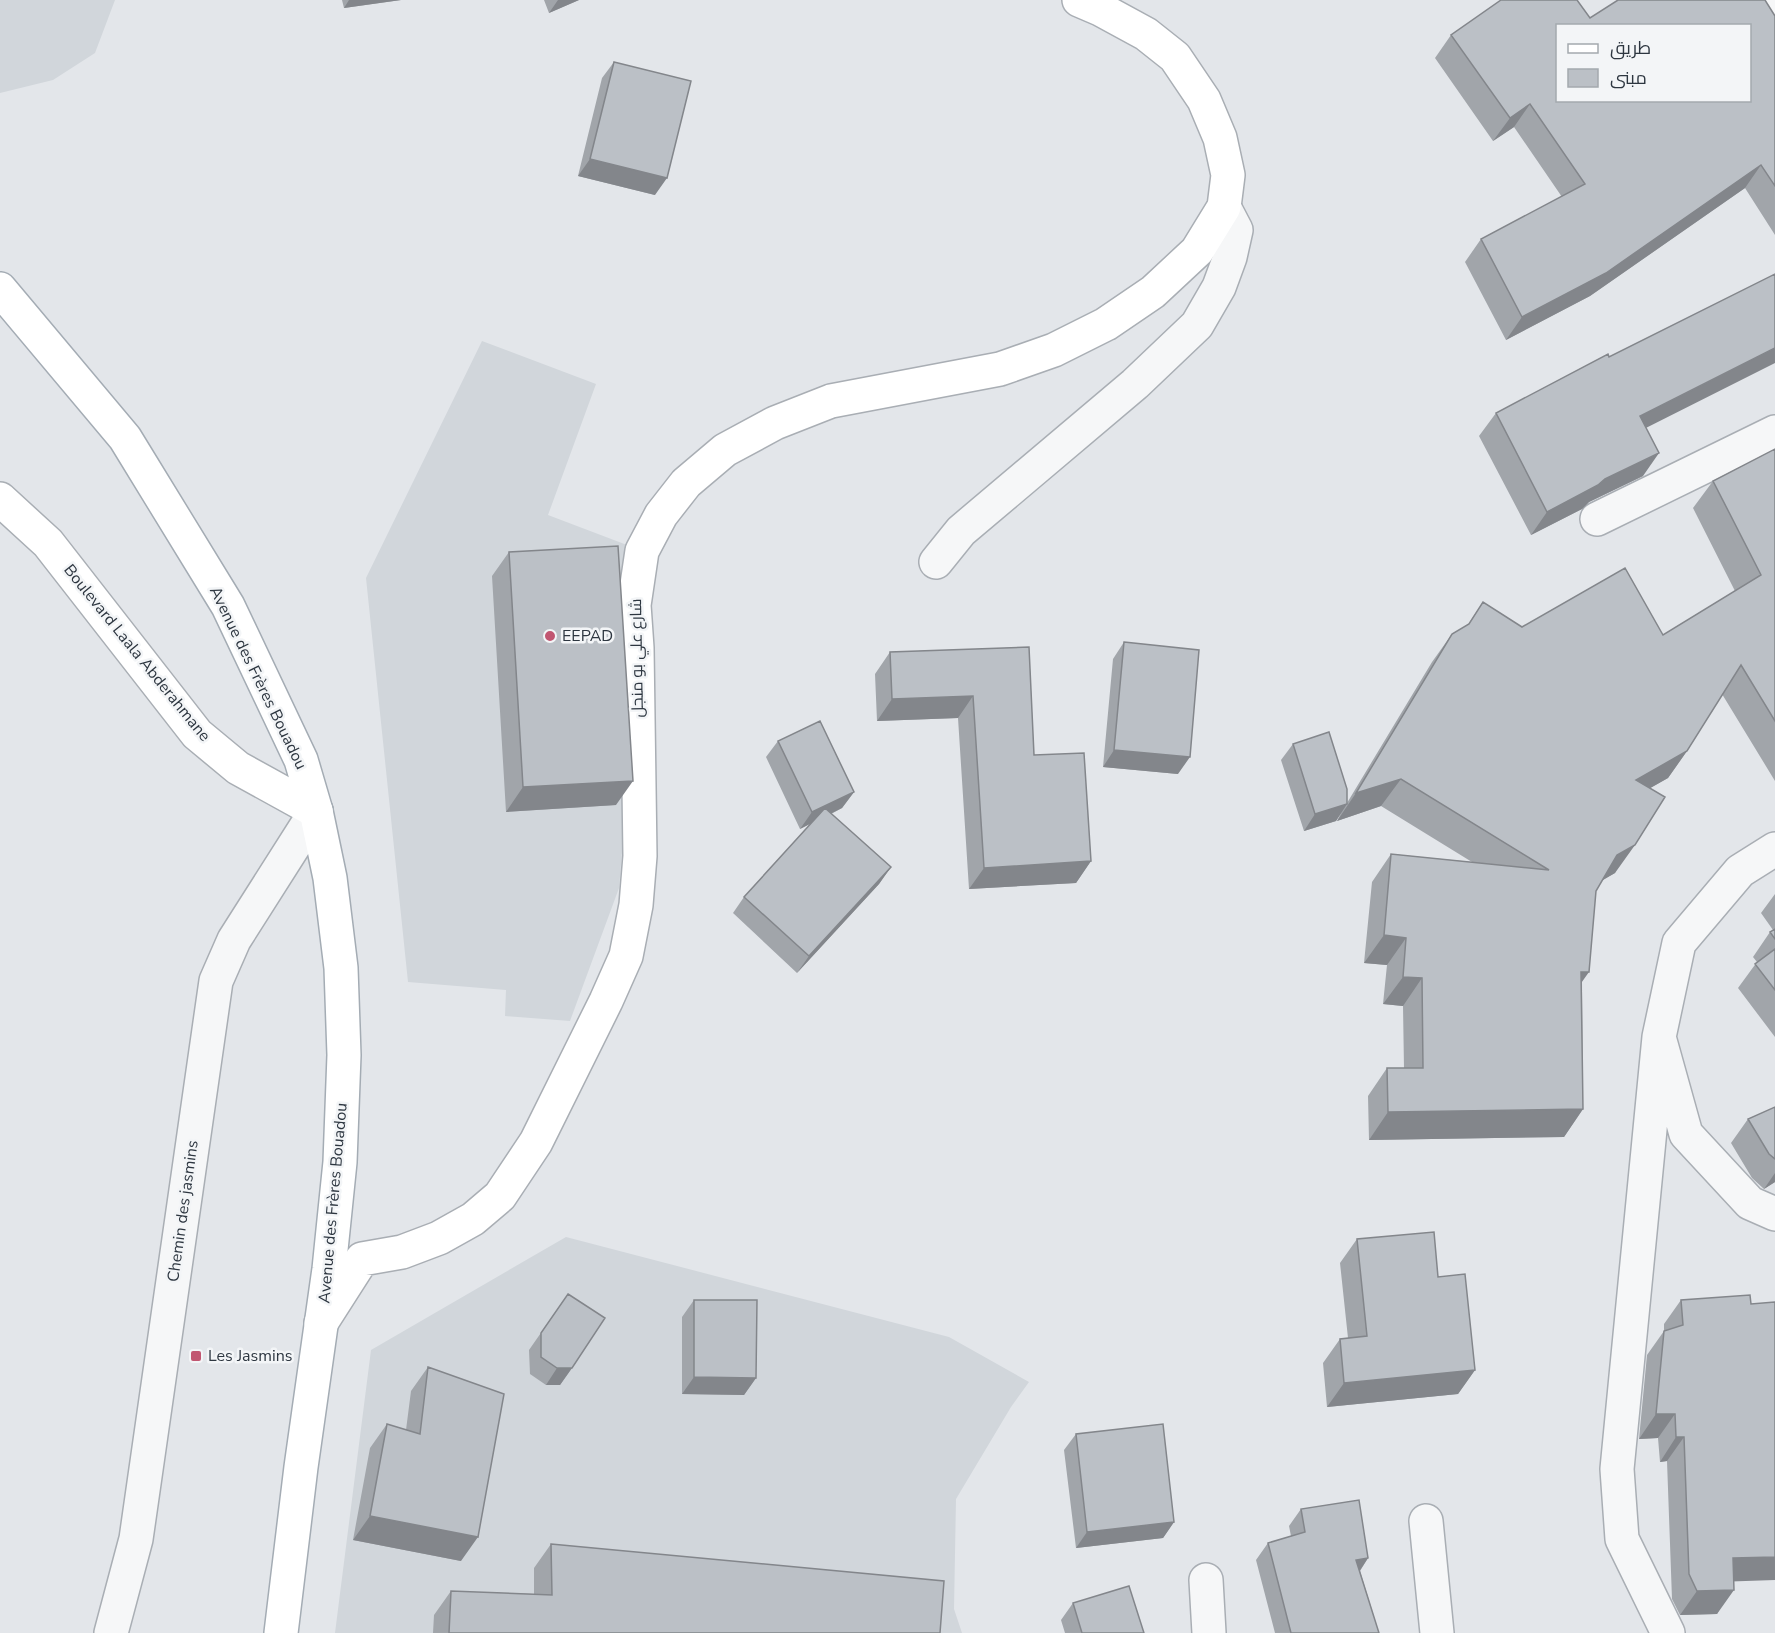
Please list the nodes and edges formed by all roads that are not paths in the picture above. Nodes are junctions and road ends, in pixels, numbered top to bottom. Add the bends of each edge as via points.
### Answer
1 (1079, 0) edge
2 (1766, 0) edge
3 (1775, 13) edge
4 (1224, 207) junction
5 (0, 289) edge
6 (1775, 432) edge
7 (0, 499) edge
8 (1597, 519) edge
9 (936, 562) dead end
10 (316, 811) junction
11 (1775, 849) edge
12 (1659, 1037) junction
13 (1775, 1214) edge
14 (321, 1323) junction
15 (1426, 1521) dead end
16 (1206, 1580) dead end
17 (111, 1633) edge
18 (282, 1633) edge
19 (1209, 1633) edge
20 (1437, 1633) edge
21 (1668, 1633) edge

1 - 4 main road, شارع علي بو منجل via 1146,34 1174,57 1204,100 1220,138 1228,175
2 - 3 street
4 - 9 street via 1236,230 1230,257 1219,287 1197,325 1135,384 961,531
4 - 14 main road, شارع علي بو منجل via 1197,251 1153,292 1106,324 1054,350 1000,369 831,401 775,423 725,450 686,483 660,515 642,551 634,605 640,855 626,956 536,1142 500,1196 473,1220 439,1238 402,1252 362,1259
5 - 10 main road, Avenue des Frères Bouadou via 125,438 228,606 301,760
6 - 8 street
7 - 10 main road, Boulevard Laala Abderahmane via 48,543 197,734 238,768
10 - 14 main road, Avenue des Frères Bouadou via 330,878 341,968 344,1055 340,1162
10 - 17 street, Chemin des jasmins via 234,940 216,981 136,1539
11 - 12 street via 1740,871 1679,943
12 - 13 street via 1686,1134 1750,1203
12 - 21 street via 1617,1469 1622,1539
14 - 18 main road, Avenue des Frères Bouadou
15 - 20 street
16 - 19 street

